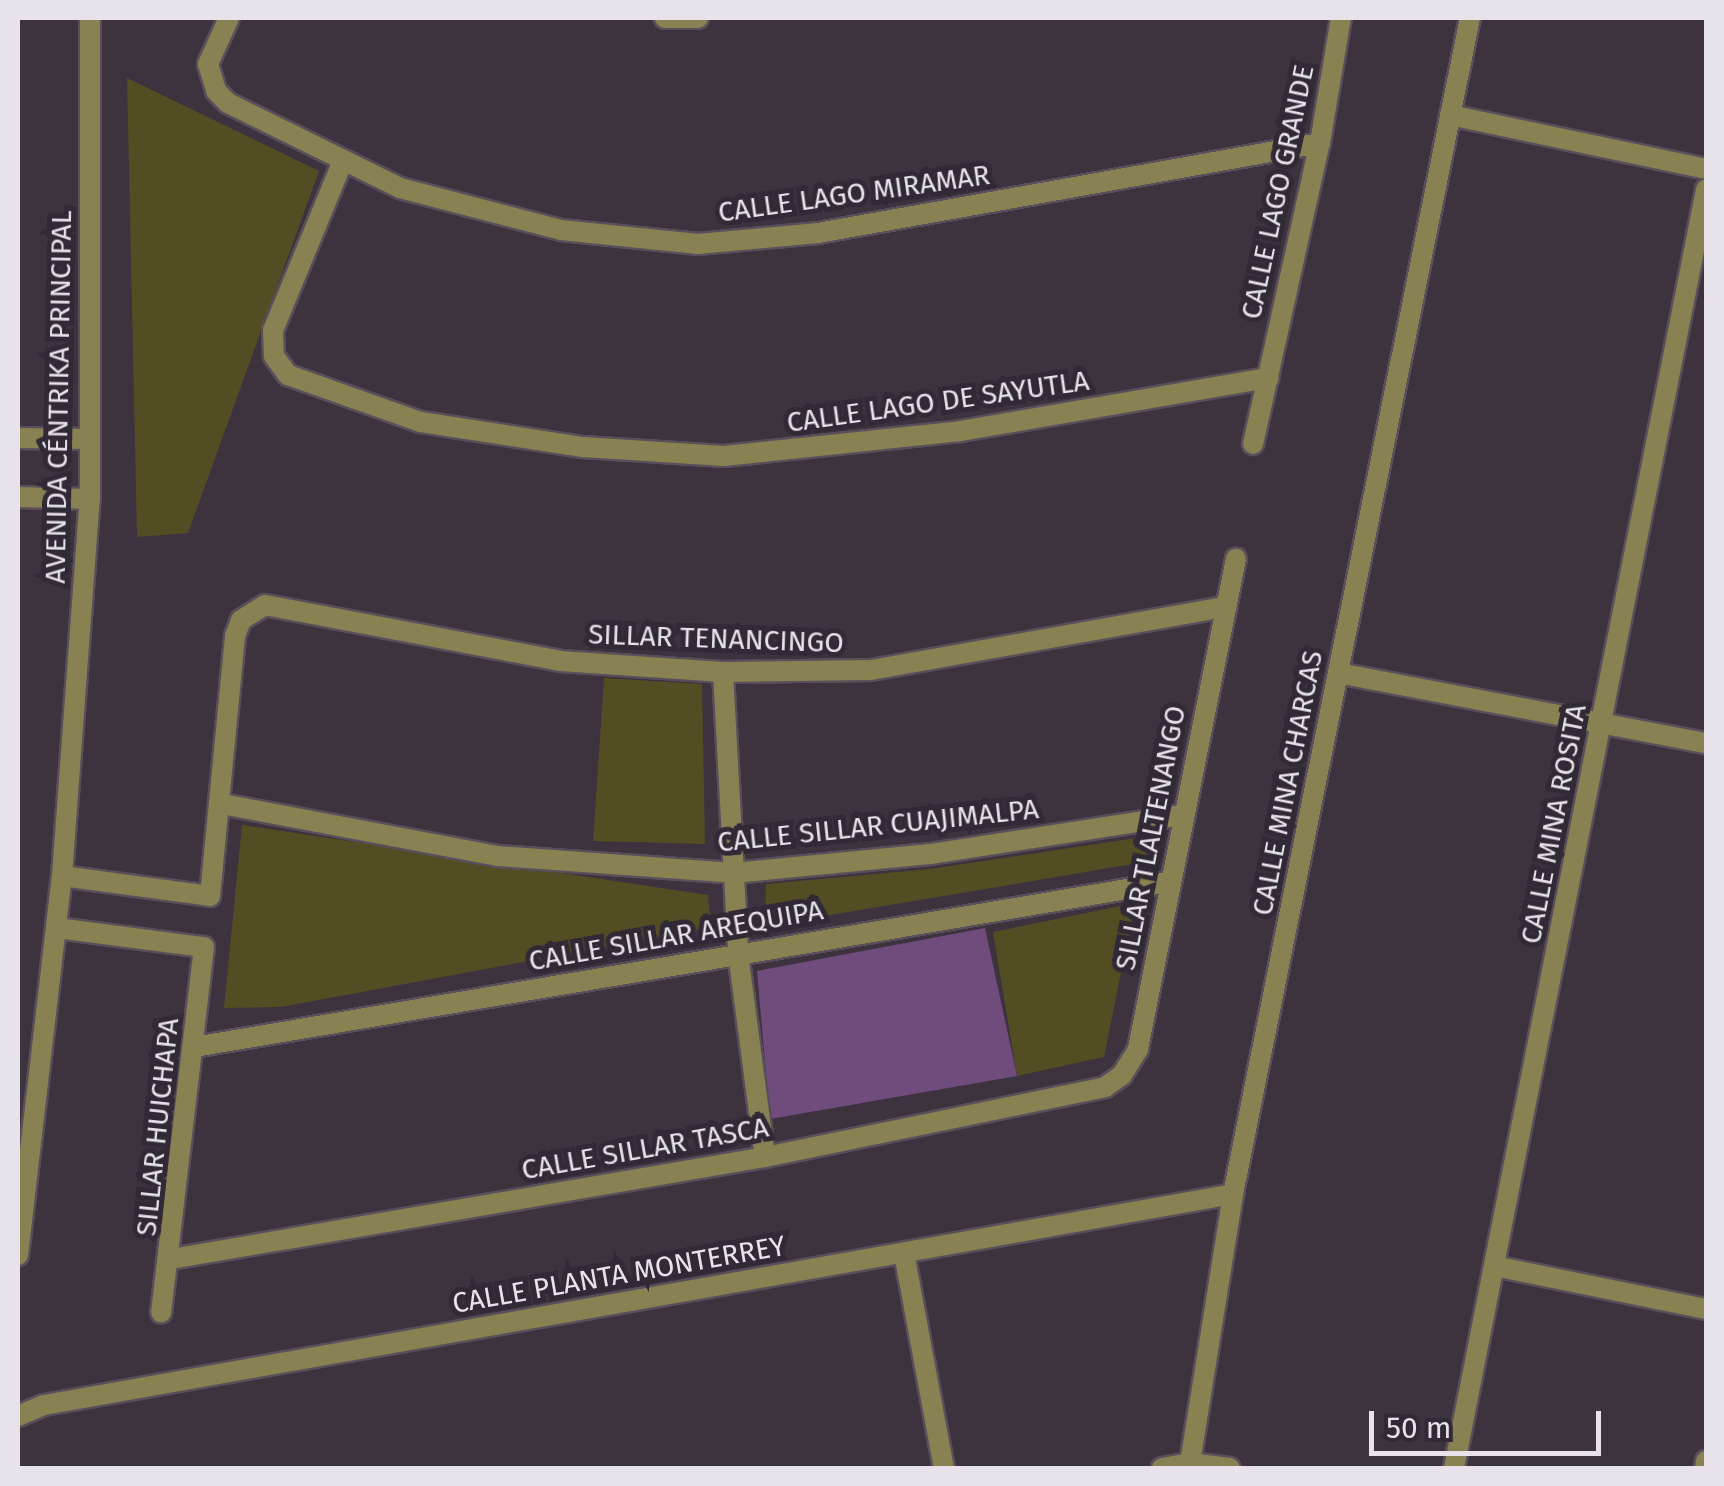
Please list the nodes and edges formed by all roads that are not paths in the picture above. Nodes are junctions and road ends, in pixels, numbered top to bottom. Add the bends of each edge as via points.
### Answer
1 (90, 18) edge
2 (229, 18) edge
3 (665, 18) edge
4 (698, 18) edge
5 (1341, 18) edge
6 (1470, 18) edge
7 (1450, 115) junction
8 (1320, 143) junction
9 (342, 163) junction
10 (1706, 169) edge
11 (1706, 190) edge
12 (1268, 378) junction
13 (18, 438) edge
14 (90, 439) junction
15 (1253, 444) dead end
16 (18, 497) edge
17 (90, 499) junction
18 (1236, 560) dead end
19 (1226, 607) junction
20 (723, 672) junction
21 (1338, 673) junction
22 (1602, 721) junction
23 (1706, 744) edge
24 (222, 804) junction
25 (1183, 814) junction
26 (733, 873) junction
27 (62, 876) junction
28 (1168, 882) junction
29 (57, 928) junction
30 (738, 953) junction
31 (194, 1046) junction
32 (1122, 1076) joint
33 (765, 1157) junction
34 (1233, 1194) junction
35 (904, 1252) junction
36 (18, 1254) edge
37 (171, 1258) junction
38 (1494, 1266) junction
39 (1706, 1310) edge
40 (161, 1312) dead end
41 (18, 1416) edge
42 (1706, 1461) edge
43 (1190, 1463) junction
44 (944, 1468) edge
45 (1162, 1468) edge
46 (1230, 1468) edge
47 (1454, 1468) edge
48 (1705, 1468) edge

1 - 14 street, AVENIDA CÉNTRIKA PRINCIPAL
2 - 9 street, CALLE LAGO MIRAMAR via 208,64 216,91
3 - 4 street
5 - 8 street, CALLE LAGO GRANDE
6 - 7 street, CALLE MINA CHARCAS
7 - 10 street
7 - 21 street, CALLE MINA CHARCAS
8 - 9 street, CALLE LAGO MIRAMAR via 818,233 698,244 561,230 400,188
8 - 12 street, CALLE LAGO GRANDE
9 - 12 street, CALLE LAGO DE SAYUTLA via 274,330 274,356 288,374 422,422 582,447 724,456 840,449
11 - 22 street, CALLE MINA ROSITA
12 - 15 street, CALLE LAGO GRANDE
13 - 14 street
14 - 17 street, AVENIDA CÉNTRIKA PRINCIPAL
16 - 17 street
17 - 27 street, AVENIDA CÉNTRIKA PRINCIPAL
18 - 19 street, SILLAR TLALTENANGO
19 - 20 street, SILLAR TENANCINGO via 870,670
19 - 25 street, SILLAR TLALTENANGO
20 - 24 street, SILLAR TENANCINGO via 560,662 265,605 241,620 234,636
20 - 26 street
21 - 22 street
21 - 34 street, CALLE MINA CHARCAS
22 - 23 street
22 - 38 street, CALLE MINA ROSITA
24 - 26 street, CALLE SILLAR CUAJIMALPA via 498,856
24 - 27 street via 210,896
25 - 26 street, CALLE SILLAR CUAJIMALPA via 930,854
25 - 28 street, SILLAR TLALTENANGO
26 - 30 street
27 - 29 street, AVENIDA CÉNTRIKA PRINCIPAL
28 - 30 street, CALLE SILLAR AREQUIPA
28 - 32 street, SILLAR TLALTENANGO via 1138,1049
29 - 31 street, SILLAR HUICHAPA via 204,946
29 - 36 street, AVENIDA CÉNTRIKA PRINCIPAL
30 - 31 street, CALLE SILLAR AREQUIPA
30 - 33 street
31 - 37 street, SILLAR HUICHAPA
32 - 33 street, CALLE SILLAR TASCA via 1074,1096
33 - 37 street, CALLE SILLAR TASCA
34 - 35 street, CALLE PLANTA MONTERREY
34 - 43 street, CALLE MINA CHARCAS
35 - 41 street, CALLE PLANTA MONTERREY via 44,1405
35 - 44 street
37 - 40 street, SILLAR HUICHAPA
38 - 39 street
38 - 47 street, CALLE MINA ROSITA
42 - 48 street
43 - 45 street
43 - 46 street

